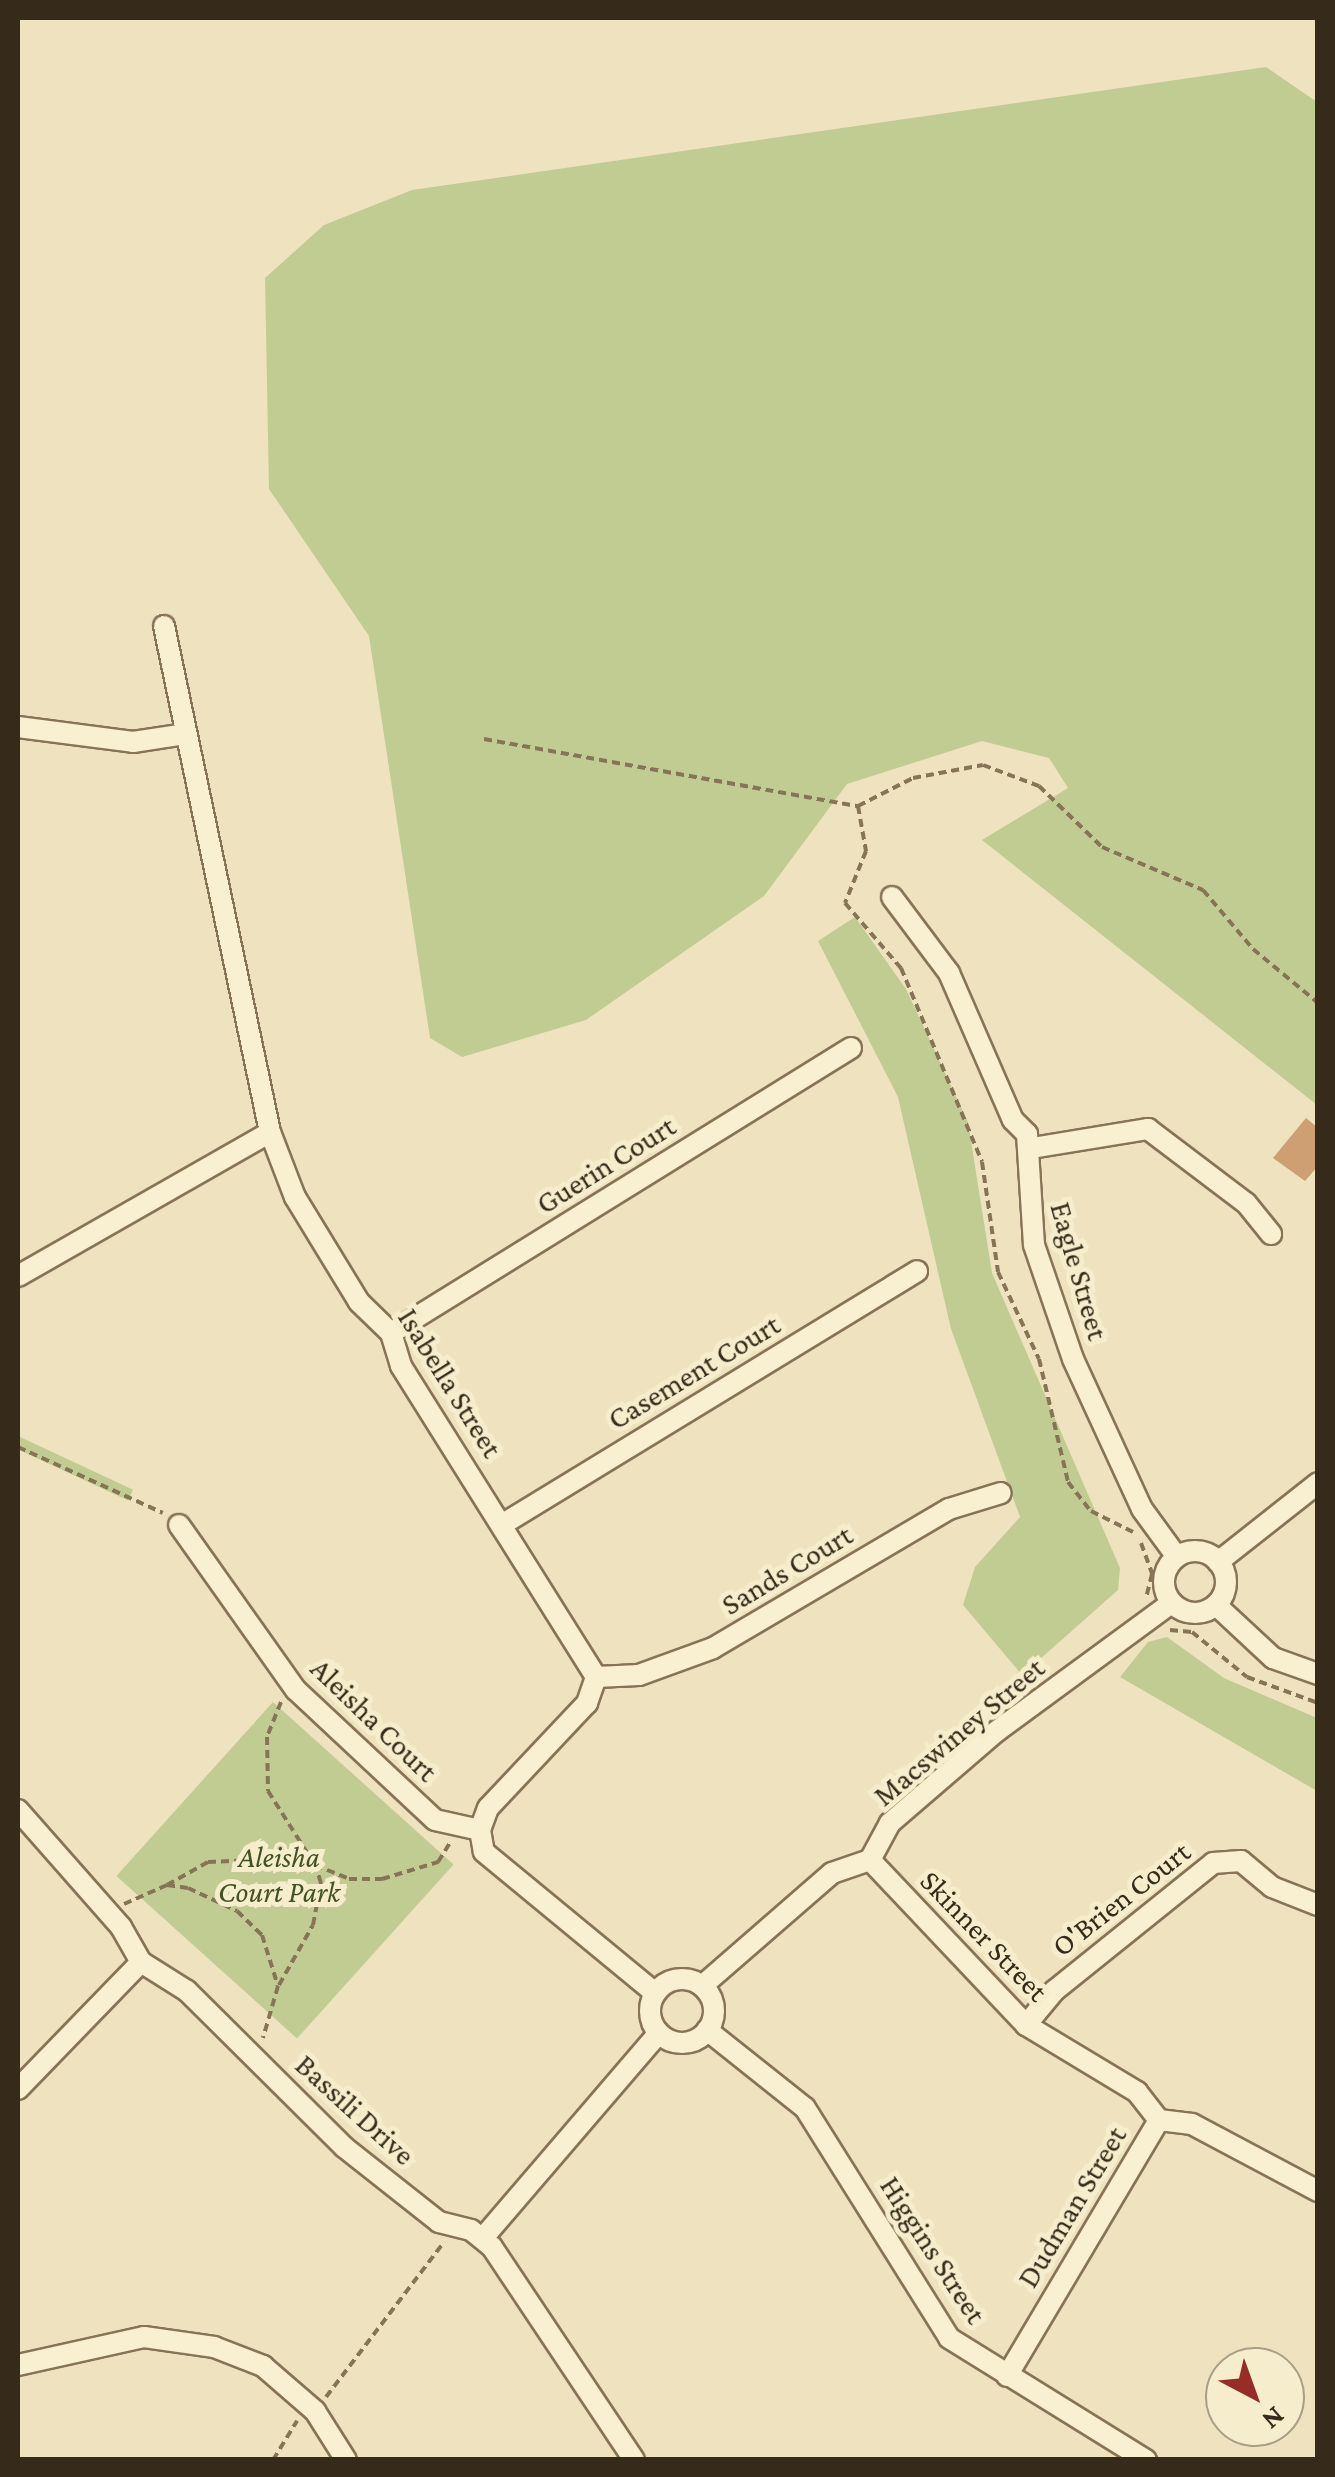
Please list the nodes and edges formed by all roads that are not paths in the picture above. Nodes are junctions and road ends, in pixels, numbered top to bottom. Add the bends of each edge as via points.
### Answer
1 (164, 626) dead end
2 (18, 727) edge
3 (186, 734) junction
4 (892, 897) dead end
5 (851, 1048) dead end
6 (270, 1132) junction
7 (1032, 1148) junction
8 (1271, 1234) dead end
9 (917, 1271) dead end
10 (18, 1276) edge
11 (391, 1333) junction
12 (1318, 1483) edge
13 (1001, 1494) dead end
14 (503, 1524) junction
15 (179, 1525) road end
16 (1177, 1557) junction
17 (1218, 1562) junction
18 (1171, 1602) junction
19 (1216, 1605) junction
20 (1318, 1674) edge
21 (596, 1676) junction
22 (18, 1810) edge
23 (480, 1830) junction
24 (870, 1860) junction
25 (1318, 1905) edge
26 (141, 1962) junction
27 (702, 1986) junction
28 (655, 1993) junction
29 (1026, 2025) junction
30 (707, 2030) junction
31 (659, 2033) junction
32 (18, 2088) edge
33 (1159, 2120) junction
34 (1318, 2191) edge
35 (482, 2238) junction
36 (18, 2365) edge
37 (1006, 2376) junction
38 (346, 2460) edge
39 (634, 2460) edge
40 (1146, 2460) edge

1 - 3 street, Isabella Street
2 - 3 street via 133,742
3 - 6 street, Isabella Street
4 - 7 street via 949,973
5 - 11 street, Guerin Court
6 - 10 street
6 - 11 street, Isabella Street via 304,1212 359,1302
7 - 8 street via 1148,1129 1246,1204
7 - 16 street, Eagle Street via 1024,1182 1034,1244 1072,1359 1142,1509
9 - 14 street, Casement Court
11 - 14 street, Isabella Street via 402,1366
12 - 17 street
13 - 21 street, Sands Court via 949,1509 713,1648 639,1675
14 - 21 street, Isabella Street
15 - 23 street, Aleisha Court via 296,1690 418,1806 455,1827
16 - 17 street via 1196,1552
16 - 18 street via 1165,1573
17 - 19 street via 1226,1580
18 - 19 street via 1195,1613
18 - 24 street, Macswiney Street via 997,1730 890,1823
19 - 20 street via 1273,1658
21 - 23 street via 587,1704 488,1808
22 - 26 street, Bassili Drive via 112,1916
23 - 28 street via 484,1852 506,1875
24 - 27 street via 832,1873
24 - 29 street, Skinner Street
25 - 29 street, O'Brien Court via 1272,1887 1241,1861 1213,1863 1054,1991
26 - 32 street
26 - 35 street, Bassili Drive via 187,1991 344,2147 453,2230
27 - 28 street via 683,1979
27 - 30 street via 714,2012
28 - 31 street via 650,2014
29 - 33 street, Skinner Street via 1137,2092
30 - 31 street via 683,2042
30 - 37 street, Higgins Street via 805,2108 949,2338
31 - 35 street
33 - 34 street via 1192,2124
33 - 37 street, Dudman Street
35 - 39 street via 560,2339
36 - 38 street via 162,2340 263,2366 311,2408
37 - 40 street, Higgins Street

